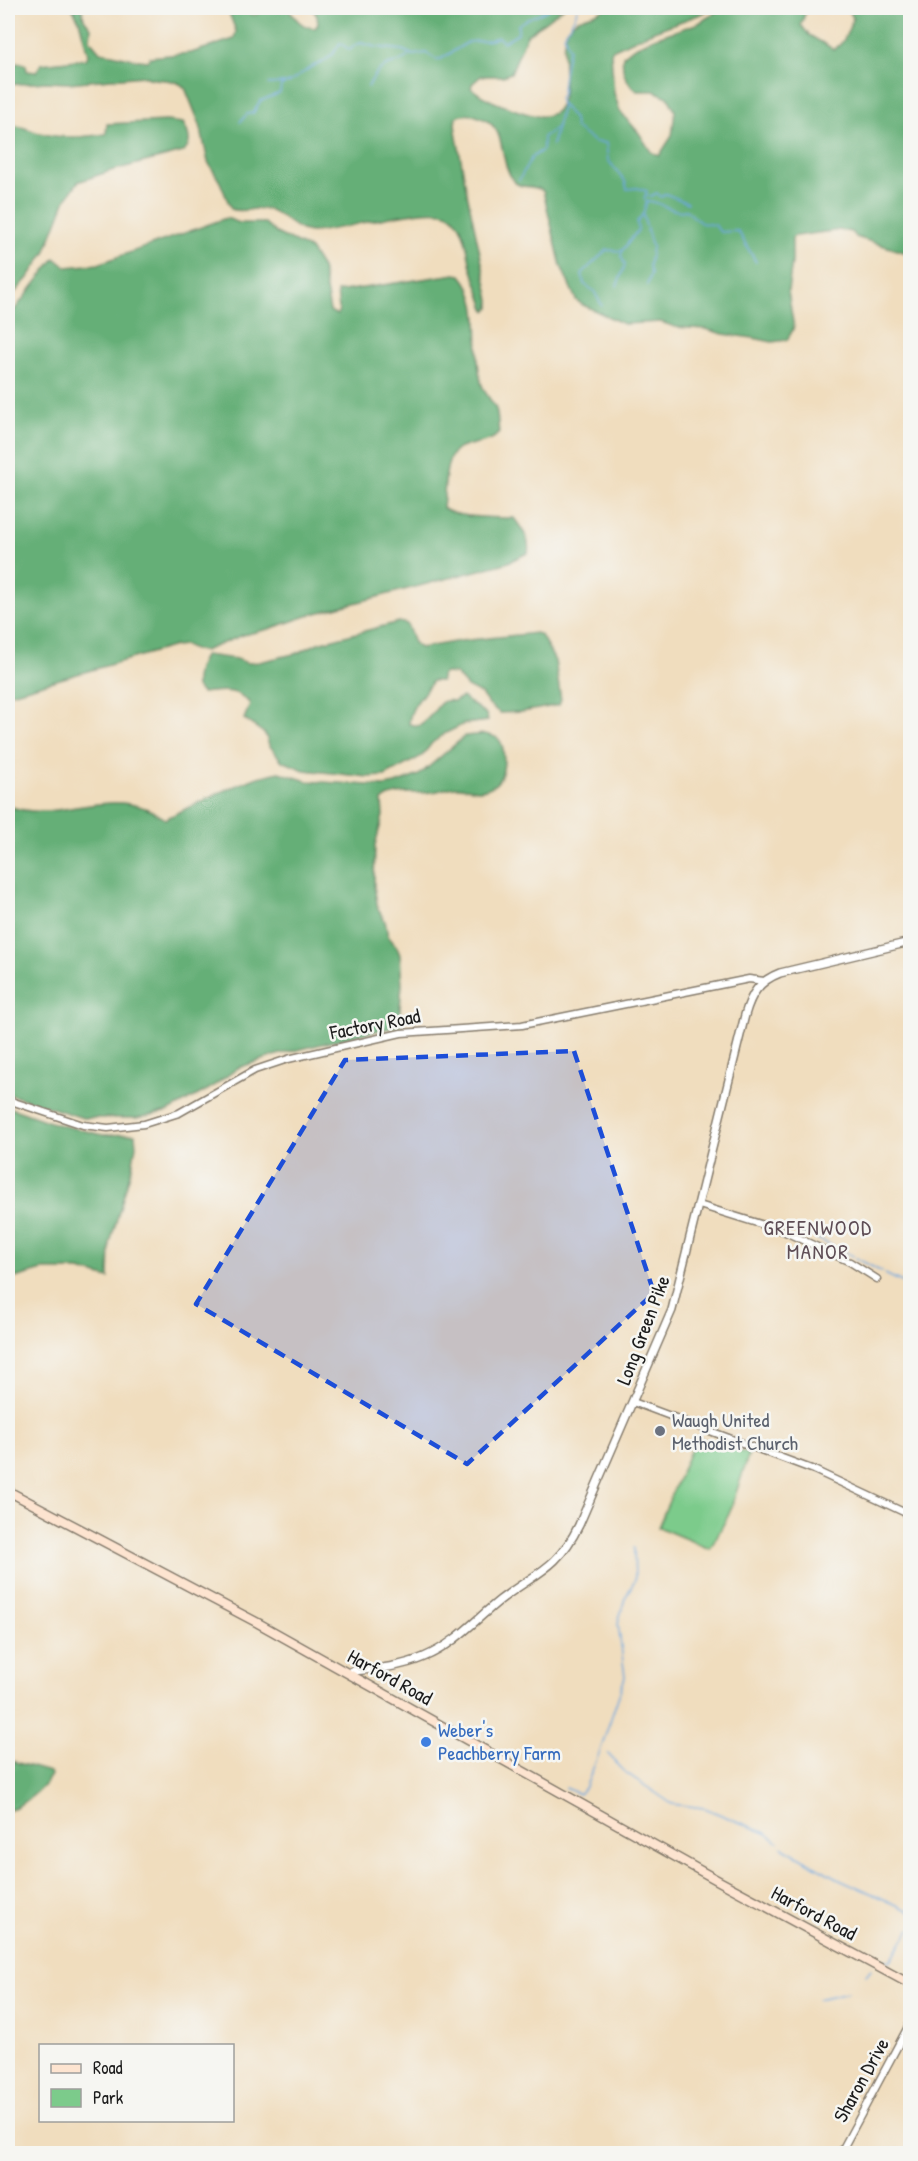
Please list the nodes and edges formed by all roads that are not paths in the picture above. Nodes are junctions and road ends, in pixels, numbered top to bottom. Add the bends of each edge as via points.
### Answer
1 (910, 942) edge
2 (764, 981) junction
3 (8, 1100) edge
4 (699, 1205) junction
5 (877, 1279) dead end
6 (633, 1402) junction
7 (8, 1491) edge
8 (910, 1515) edge
9 (350, 1674) junction
10 (910, 1984) edge
11 (910, 2023) edge
12 (840, 2154) edge

1 - 2 street via 788,971
2 - 3 street, Factory Road via 749,980 522,1025 387,1036 266,1066 179,1113 144,1124 108,1128 83,1125
2 - 4 street, Long Green Pike via 748,1006
4 - 5 street via 783,1231
4 - 6 street, Long Green Pike via 672,1310
6 - 8 street via 814,1470
6 - 9 street, Long Green Pike via 574,1534 554,1563 437,1651 401,1665
7 - 9 main road, Harford Road
9 - 10 main road, Harford Road
11 - 12 street, Sharon Drive

